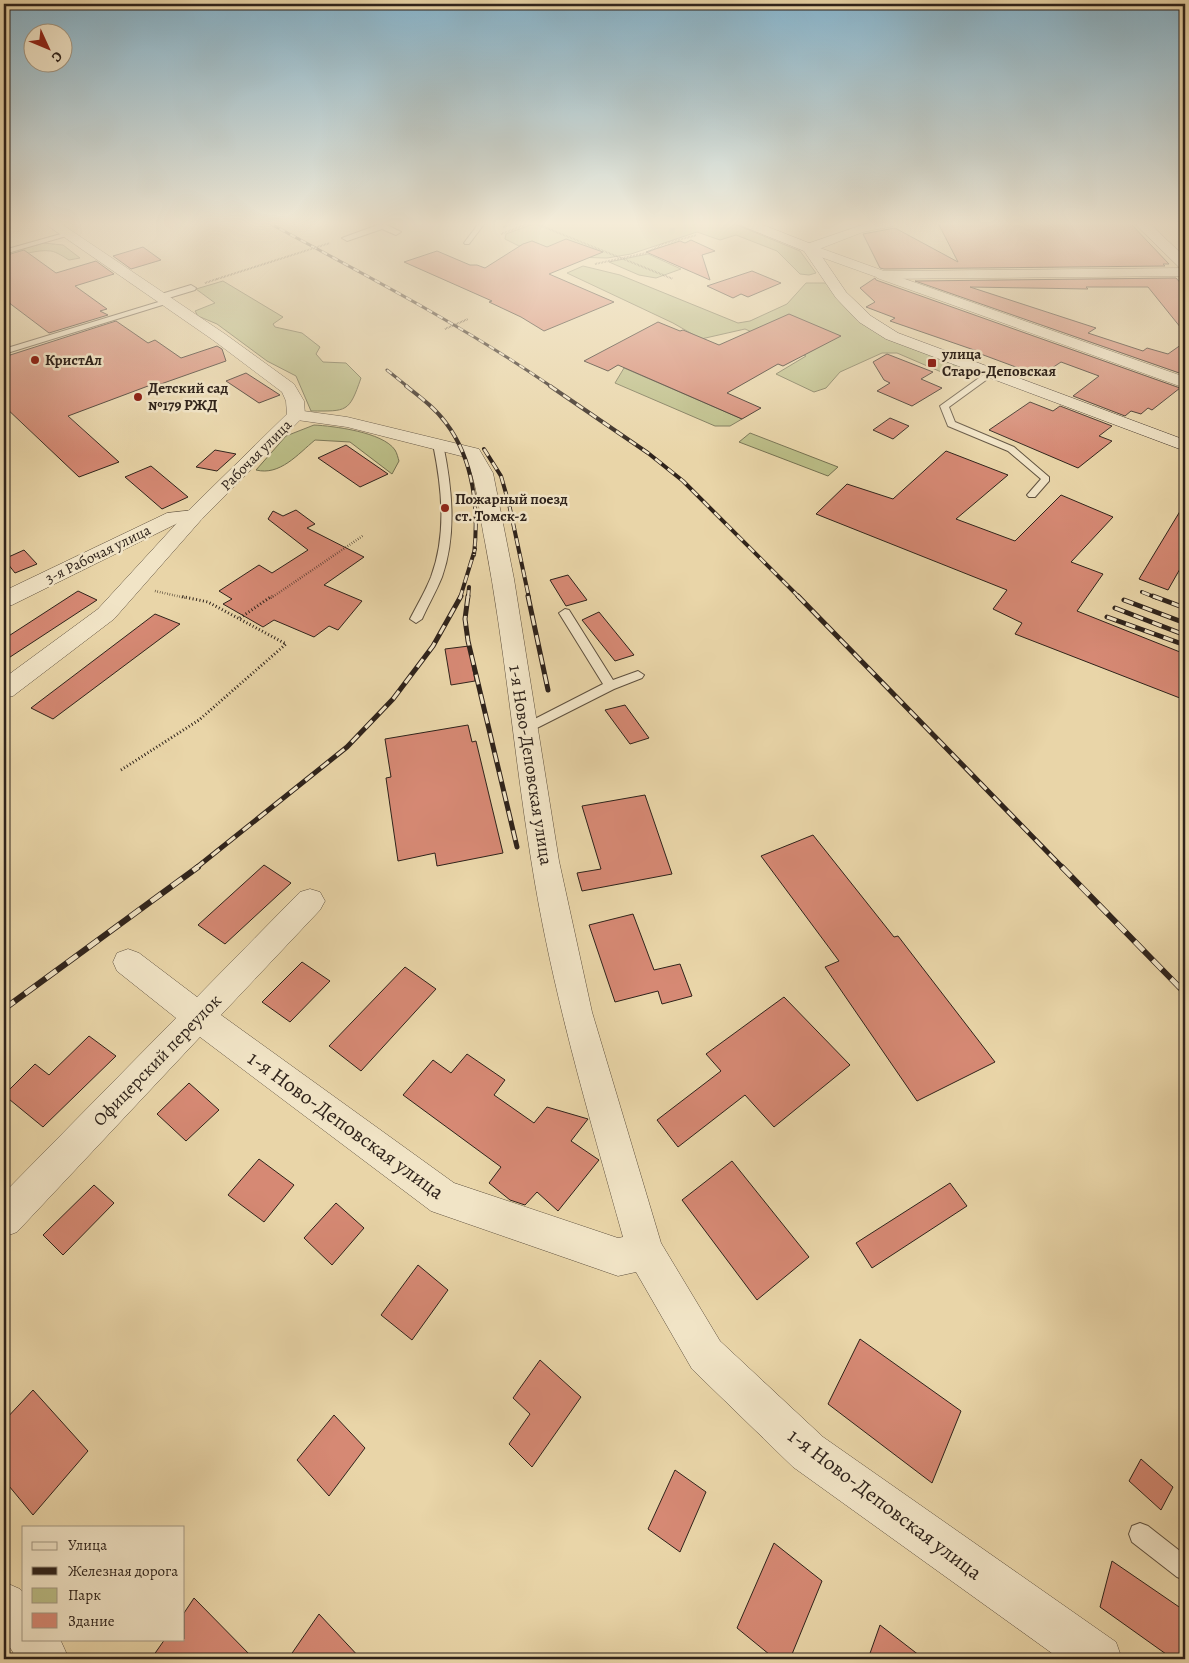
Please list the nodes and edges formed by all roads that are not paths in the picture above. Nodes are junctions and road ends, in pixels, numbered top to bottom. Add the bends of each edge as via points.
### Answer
1 (163, 301) edge
2 (166, 301) edge
3 (847, 301) edge
4 (954, 301) edge
5 (4, 352) edge
6 (990, 373) junction
7 (1185, 383) edge
8 (296, 415) junction
9 (438, 444) junction
10 (1185, 446) edge
11 (1032, 495) dead end
12 (194, 516) junction
13 (4, 600) edge
14 (565, 613) dead end
15 (416, 619) dead end
16 (638, 675) dead end
17 (610, 686) junction
18 (4, 690) edge
19 (526, 729) junction
20 (310, 902) dead end
21 (128, 962) dead end
22 (198, 1017) junction
23 (4, 1219) edge
24 (645, 1251) junction
25 (1140, 1534) dead end
26 (1185, 1569) edge
27 (4, 1605) edge
28 (22, 1628) edge
29 (31, 1640) edge
30 (46, 1659) edge
31 (1099, 1659) edge

1 - 5 lane
2 - 8 street, Рабочая улица via 288,388 297,406
3 - 6 street via 865,319 892,336
4 - 7 street
6 - 10 street
6 - 11 lane via 944,406 951,424 1011,449 1046,480
8 - 9 street, 1-я Ново-Деповская улица via 347,422
8 - 12 street, Рабочая улица
9 - 15 lane via 446,490 447,532 436,577
9 - 19 street, 1-я Ново-Деповская улица via 472,453 484,473
12 - 13 street, 3-я Рабочая улица via 174,516
12 - 18 street, Рабочая улица via 99,620
14 - 17 lane
16 - 17 lane
17 - 19 lane
19 - 24 street, 1-я Ново-Деповская улица via 545,861 576,1012
20 - 22 street, Офицерский переулок
21 - 22 street, 1-я Ново-Деповская улица
22 - 23 street, Офицерский переулок
22 - 24 street, 1-я Ново-Деповская улица via 444,1198 618,1257
24 - 31 street, 1-я Ново-Деповская улица via 706,1355 808,1452
25 - 26 lane
27 - 28 street
29 - 30 street

